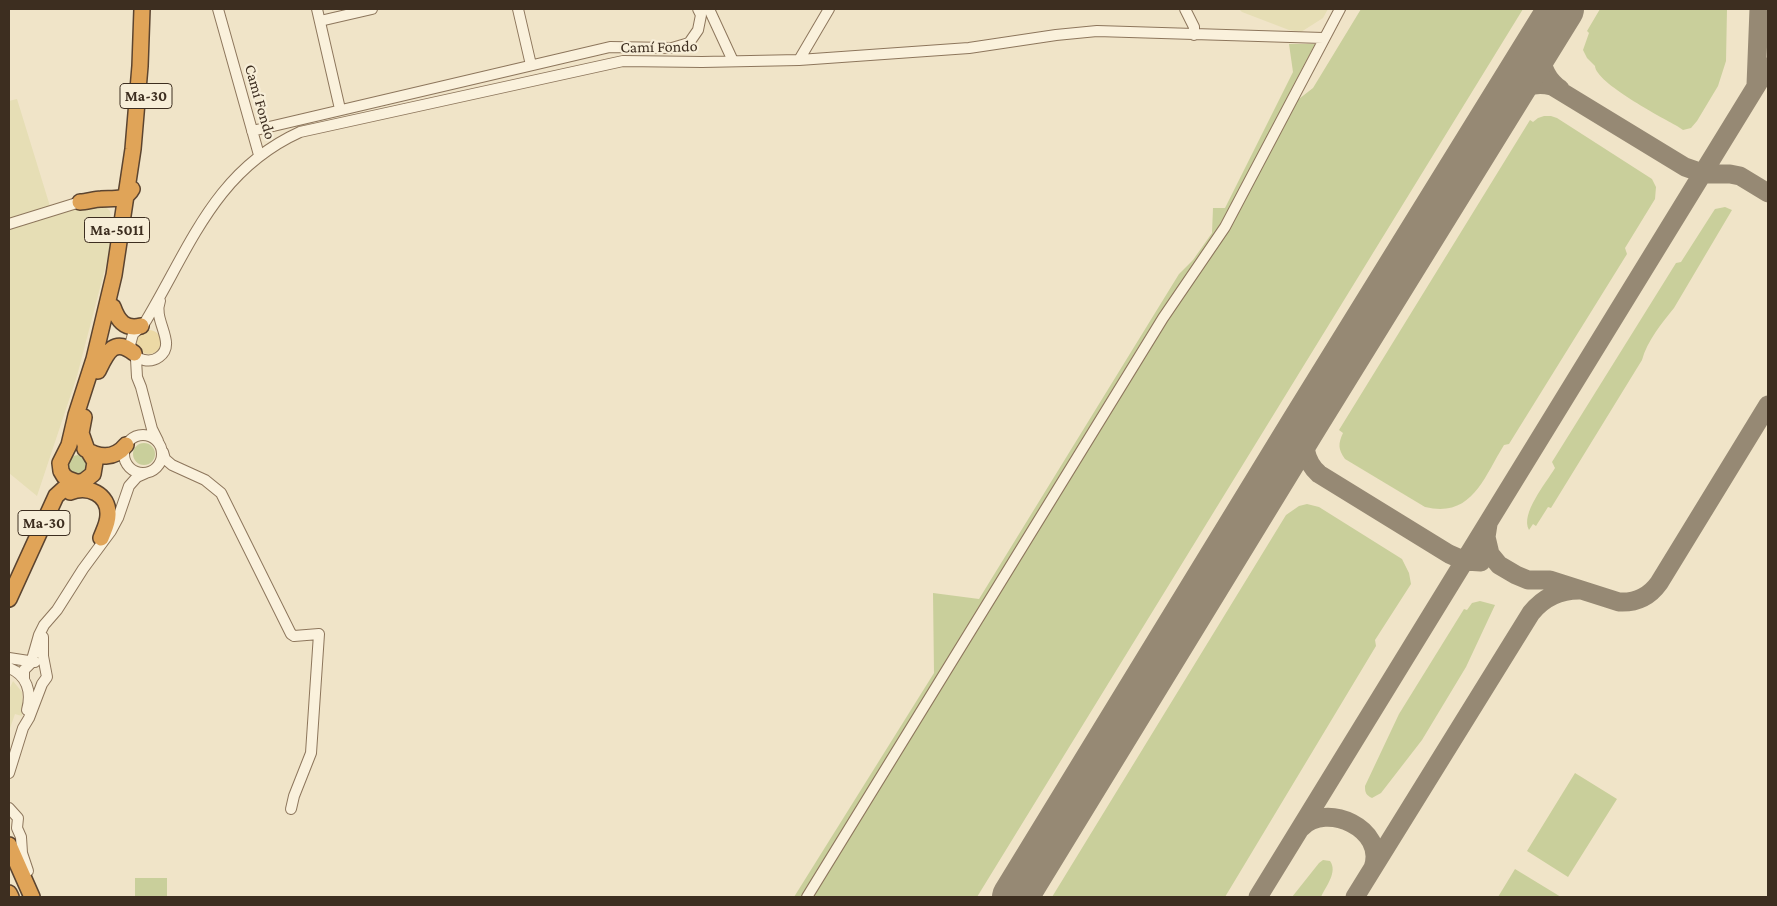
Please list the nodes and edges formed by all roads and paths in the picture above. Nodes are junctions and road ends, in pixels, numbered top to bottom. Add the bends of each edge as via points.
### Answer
1 (142, 9) edge
2 (148, 9) edge
3 (218, 9) edge
4 (317, 9) edge
5 (372, 9) edge
6 (518, 9) edge
7 (698, 9) edge
8 (709, 9) edge
9 (829, 9) edge
10 (1185, 9) edge
11 (1340, 9) edge
12 (320, 21) junction
13 (1194, 35) junction
14 (1323, 38) junction
15 (799, 60) junction
16 (733, 62) junction
17 (531, 65) junction
18 (147, 67) junction
19 (340, 109) junction
20 (252, 131) junction
21 (260, 155) junction
22 (131, 165) junction
23 (107, 195) junction
24 (126, 201) junction
25 (80, 202) joint
26 (9, 224) edge
27 (119, 267) junction
28 (163, 292) junction
29 (114, 307) junction
30 (141, 326) junction
31 (165, 335) junction
32 (134, 353) junction
33 (154, 360) junction
34 (97, 374) junction
35 (142, 387) junction
36 (146, 409) junction
37 (158, 441) junction
38 (129, 442) junction
39 (88, 451) junction
40 (163, 452) junction
41 (65, 453) junction
42 (127, 464) junction
43 (61, 468) junction
44 (151, 471) junction
45 (93, 474) junction
46 (190, 474) junction
47 (76, 482) junction
48 (101, 538) junction
49 (35, 544) junction
50 (94, 554) junction
51 (11, 583) edge
52 (43, 628) junction
53 (9, 658) edge
54 (31, 663) junction
55 (9, 668) edge
56 (46, 669) junction
57 (25, 680) junction
58 (42, 684) junction
59 (23, 728) junction
60 (9, 773) edge
61 (291, 809) dead end
62 (9, 810) edge
63 (13, 828) edge
64 (15, 846) edge
65 (9, 892) edge
66 (11, 897) edge
67 (32, 897) edge
68 (40, 897) edge
69 (806, 897) edge

1 - 22 highway
2 - 18 highway, Ma-30
3 - 20 street, Camí Fondo
4 - 12 street
5 - 12 street
6 - 17 street
7 - 17 street via 701,15 698,30 689,43 672,48 610,47
8 - 16 street
9 - 15 street
10 - 13 street via 1194,27
11 - 14 street
12 - 19 street
13 - 14 street, Camí Fondo
13 - 15 street, Camí Fondo via 1097,31 969,48
14 - 69 street via 1225,227 1158,327
15 - 16 street, Camí Fondo
16 - 21 street, Camí Fondo via 623,61 300,132
17 - 19 street
18 - 24 highway via 132,189
18 - 27 highway, Ma-30 via 137,183
19 - 20 street
20 - 21 street, Camí Fondo
21 - 28 street via 211,206
22 - 23 highway, Ma-5011 via 124,179
22 - 24 highway
23 - 24 highway, Ma-5011 via 118,190
23 - 25 highway, Ma-5011
23 - 27 highway, Ma-5011 via 119,214 115,246
24 - 27 highway, Ma-30
25 - 26 street, Ma-5011
27 - 29 highway, Ma-30
27 - 41 highway, Ma-30
28 - 30 street
28 - 31 street via 158,312
29 - 30 highway via 125,326
29 - 34 highway, Ma-30
30 - 31 street via 153,325
30 - 32 street via 131,337
31 - 33 street via 165,350
32 - 33 street via 143,360
32 - 34 highway via 123,347 112,349 106,353
32 - 35 street
33 - 35 street via 143,370
34 - 39 highway, Ma-30 via 81,430
35 - 36 street
36 - 37 street
36 - 38 street via 142,427
37 - 38 street via 144,434
37 - 40 street
38 - 39 highway via 119,452 108,456
38 - 42 street via 124,455
39 - 41 highway via 75,448
39 - 45 highway, Ma-30 via 95,462
40 - 44 street via 161,462
40 - 46 street via 168,463
41 - 43 highway, Ma-30
42 - 44 street via 134,470
42 - 45 highway, Ma-30 via 109,462
42 - 48 street via 129,472 117,511
43 - 47 highway via 66,478
43 - 51 highway, Ma-30
44 - 46 street via 165,467
44 - 50 street via 137,477 129,486 114,525
45 - 47 highway, Ma-30 via 87,480
46 - 61 street via 210,483 224,498 291,634 319,634 311,753
47 - 49 highway, Ma-30 via 56,496
48 - 49 highway via 108,517 107,506 99,494 82,489 70,492 60,500
48 - 50 street
49 - 51 highway, Ma-30
50 - 52 street
52 - 54 street
52 - 56 street
53 - 54 street
54 - 56 street via 39,663
54 - 57 street via 24,670
55 - 57 street
56 - 58 street
57 - 58 street via 34,686
57 - 59 street via 29,699
58 - 59 street
59 - 60 street
62 - 63 street via 18,818
63 - 64 street via 17,828 22,839
64 - 67 highway
64 - 68 street
65 - 66 highway

